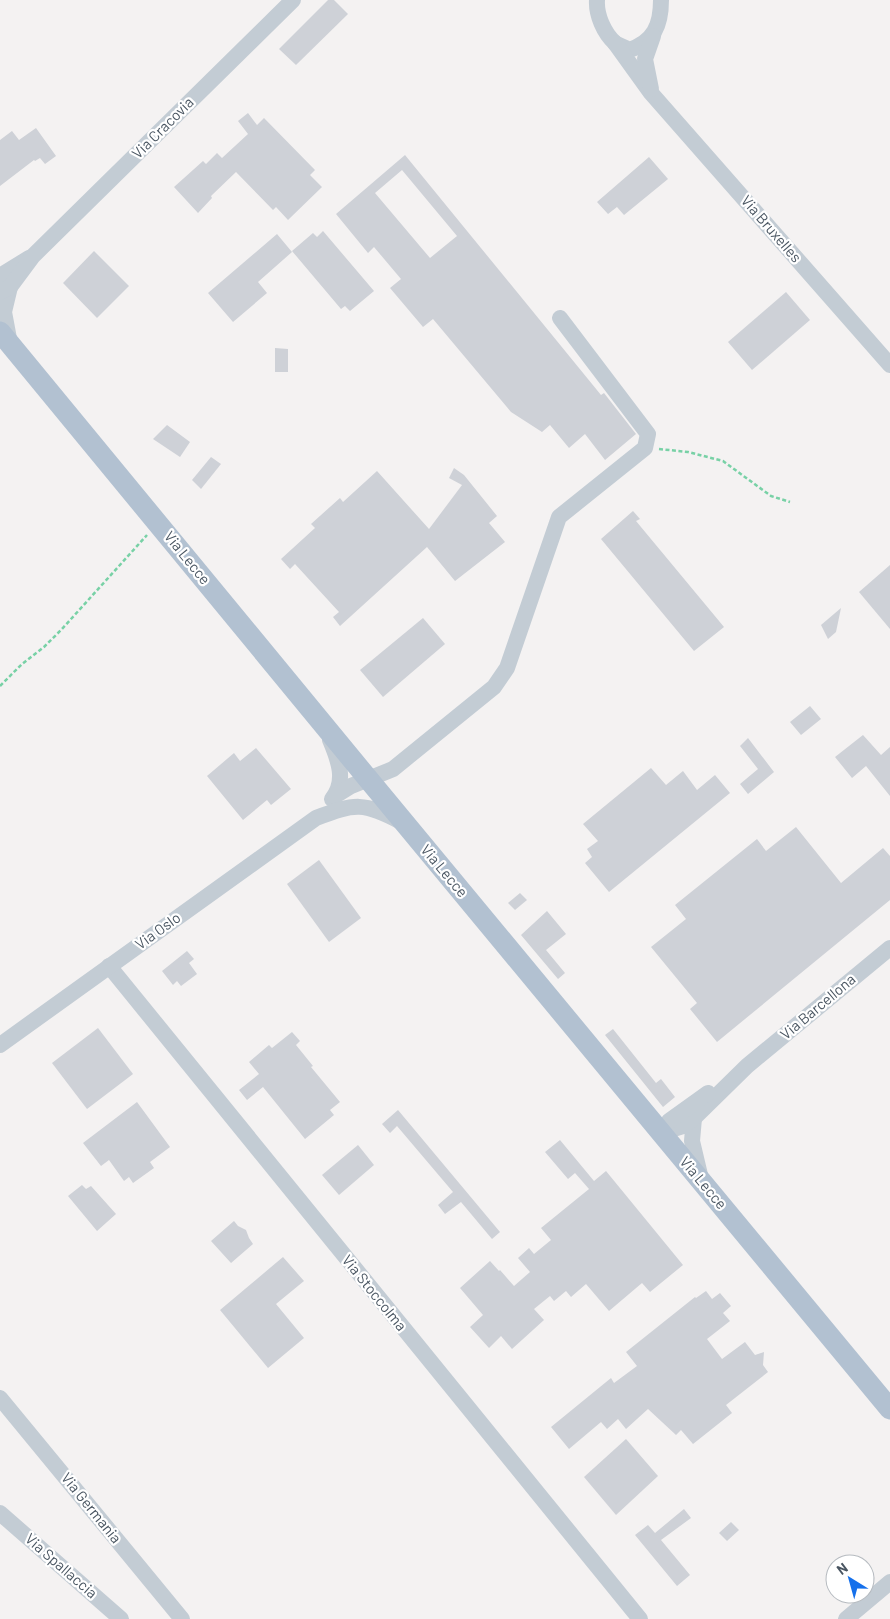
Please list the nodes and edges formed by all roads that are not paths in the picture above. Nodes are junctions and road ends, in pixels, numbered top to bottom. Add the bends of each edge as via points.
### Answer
1 (293, 0) edge
2 (597, 0) edge
3 (661, 0) edge
4 (653, 36) junction
5 (615, 43) junction
6 (651, 93) junction
7 (3, 285) edge
8 (560, 318) dead end
9 (5, 338) edge
10 (890, 366) edge
11 (324, 724) junction
12 (369, 780) junction
13 (338, 802) junction
14 (407, 826) junction
15 (890, 948) edge
16 (109, 966) junction
17 (0, 1045) edge
18 (641, 1109) junction
19 (688, 1115) junction
20 (660, 1133) junction
21 (702, 1181) junction
22 (0, 1398) edge
23 (890, 1409) edge
24 (0, 1513) edge
25 (887, 1586) edge
26 (122, 1619) edge
27 (182, 1619) edge
28 (640, 1619) edge
29 (846, 1619) edge

1 - 7 street, Via Cracovia
2 - 5 street, Via Bruxelles via 603,28
3 - 4 street via 660,17
4 - 5 street via 629,50
4 - 6 street via 645,59
5 - 6 street, Via Bruxelles
6 - 10 street, Via Bruxelles
7 - 9 street, Via Cracovia
8 - 12 street via 648,434 645,448 560,517 508,668 494,687 393,769
9 - 11 main road, Via Lecce
11 - 12 main road, Via Lecce
11 - 13 street via 339,761
12 - 13 street, Via Oslo via 360,794
12 - 14 main road, Via Lecce
13 - 14 street via 383,812
13 - 16 street, Via Oslo
14 - 18 main road, Via Lecce
15 - 19 street, Via Barcellona
16 - 17 street, Via Oslo
16 - 28 street, Via Stoccolma
18 - 19 street
18 - 20 main road, Via Lecce
19 - 20 street, Via Barcellona via 683,1126
19 - 21 street
20 - 21 main road, Via Lecce
21 - 23 main road, Via Lecce
22 - 27 street, Via Germania
24 - 26 street, Via Spallaccia
25 - 29 street

